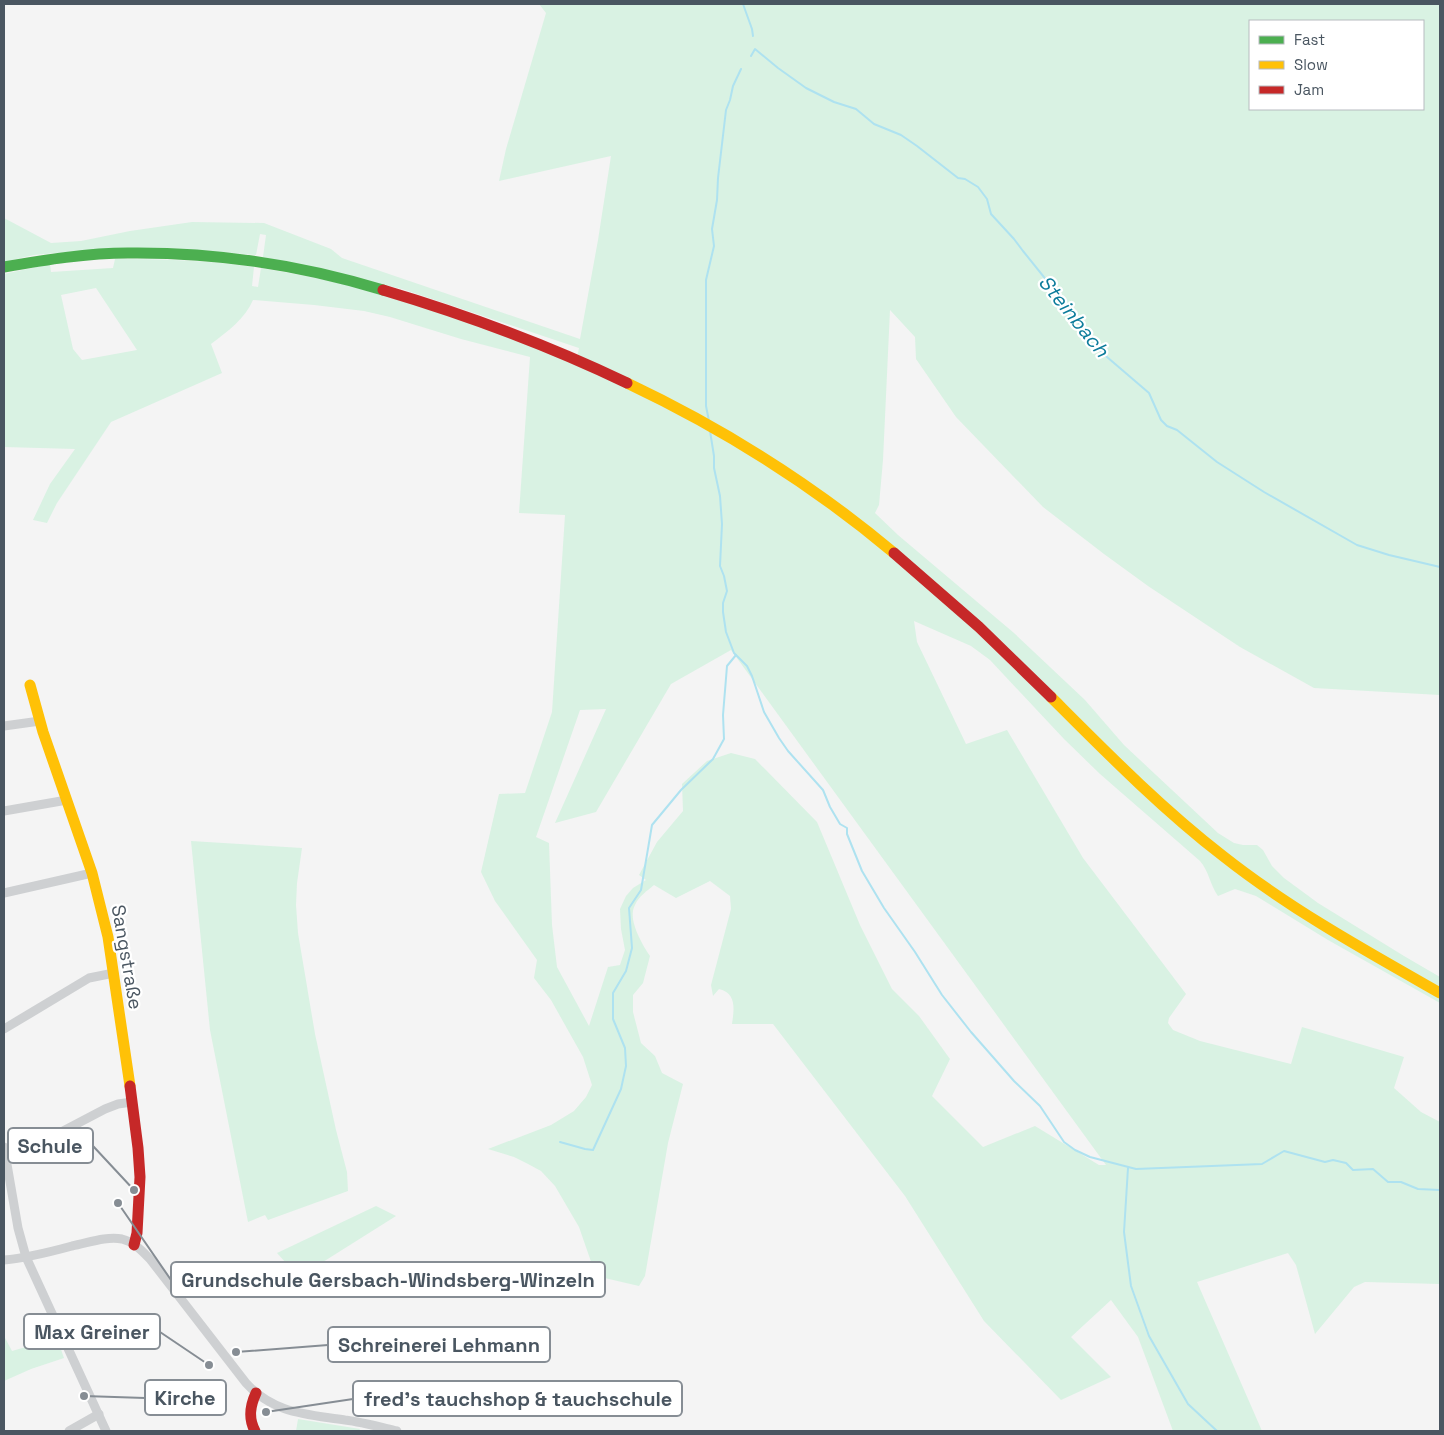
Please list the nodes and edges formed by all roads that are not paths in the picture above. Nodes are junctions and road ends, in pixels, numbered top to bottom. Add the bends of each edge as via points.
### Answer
1 (4, 267) edge
2 (30, 685) dead end
3 (40, 721) junction
4 (4, 726) edge
5 (67, 800) junction
6 (4, 811) edge
7 (92, 873) junction
8 (4, 893) edge
9 (114, 973) junction
10 (1440, 993) edge
11 (4, 1029) edge
12 (132, 1102) junction
13 (4, 1147) edge
14 (6, 1161) junction
15 (134, 1244) junction
16 (26, 1257) junction
17 (4, 1260) edge
18 (256, 1392) junction
19 (99, 1414) junction
20 (69, 1431) edge
21 (106, 1431) edge
22 (256, 1431) edge
23 (397, 1431) edge

1 - 10 main road via 67,257 178,253 251,260 324,274 412,298 504,330 651,394 734,440 823,498 886,546 967,616 1141,787 1264,887
2 - 3 main road, Sangstraße
3 - 4 street
3 - 5 main road, Sangstraße
5 - 6 street
5 - 7 main road, Sangstraße
7 - 8 street
7 - 9 main road, Sangstraße
9 - 11 street via 81,982
9 - 12 main road, Sangstraße
12 - 14 street via 105,1109
12 - 15 main road, Sangstraße via 140,1164
13 - 14 street
14 - 16 street
15 - 16 street via 109,1239
15 - 18 street
16 - 17 street
16 - 19 street
18 - 22 main road via 251,1417
18 - 23 street via 289,1411
19 - 20 street
19 - 21 street

